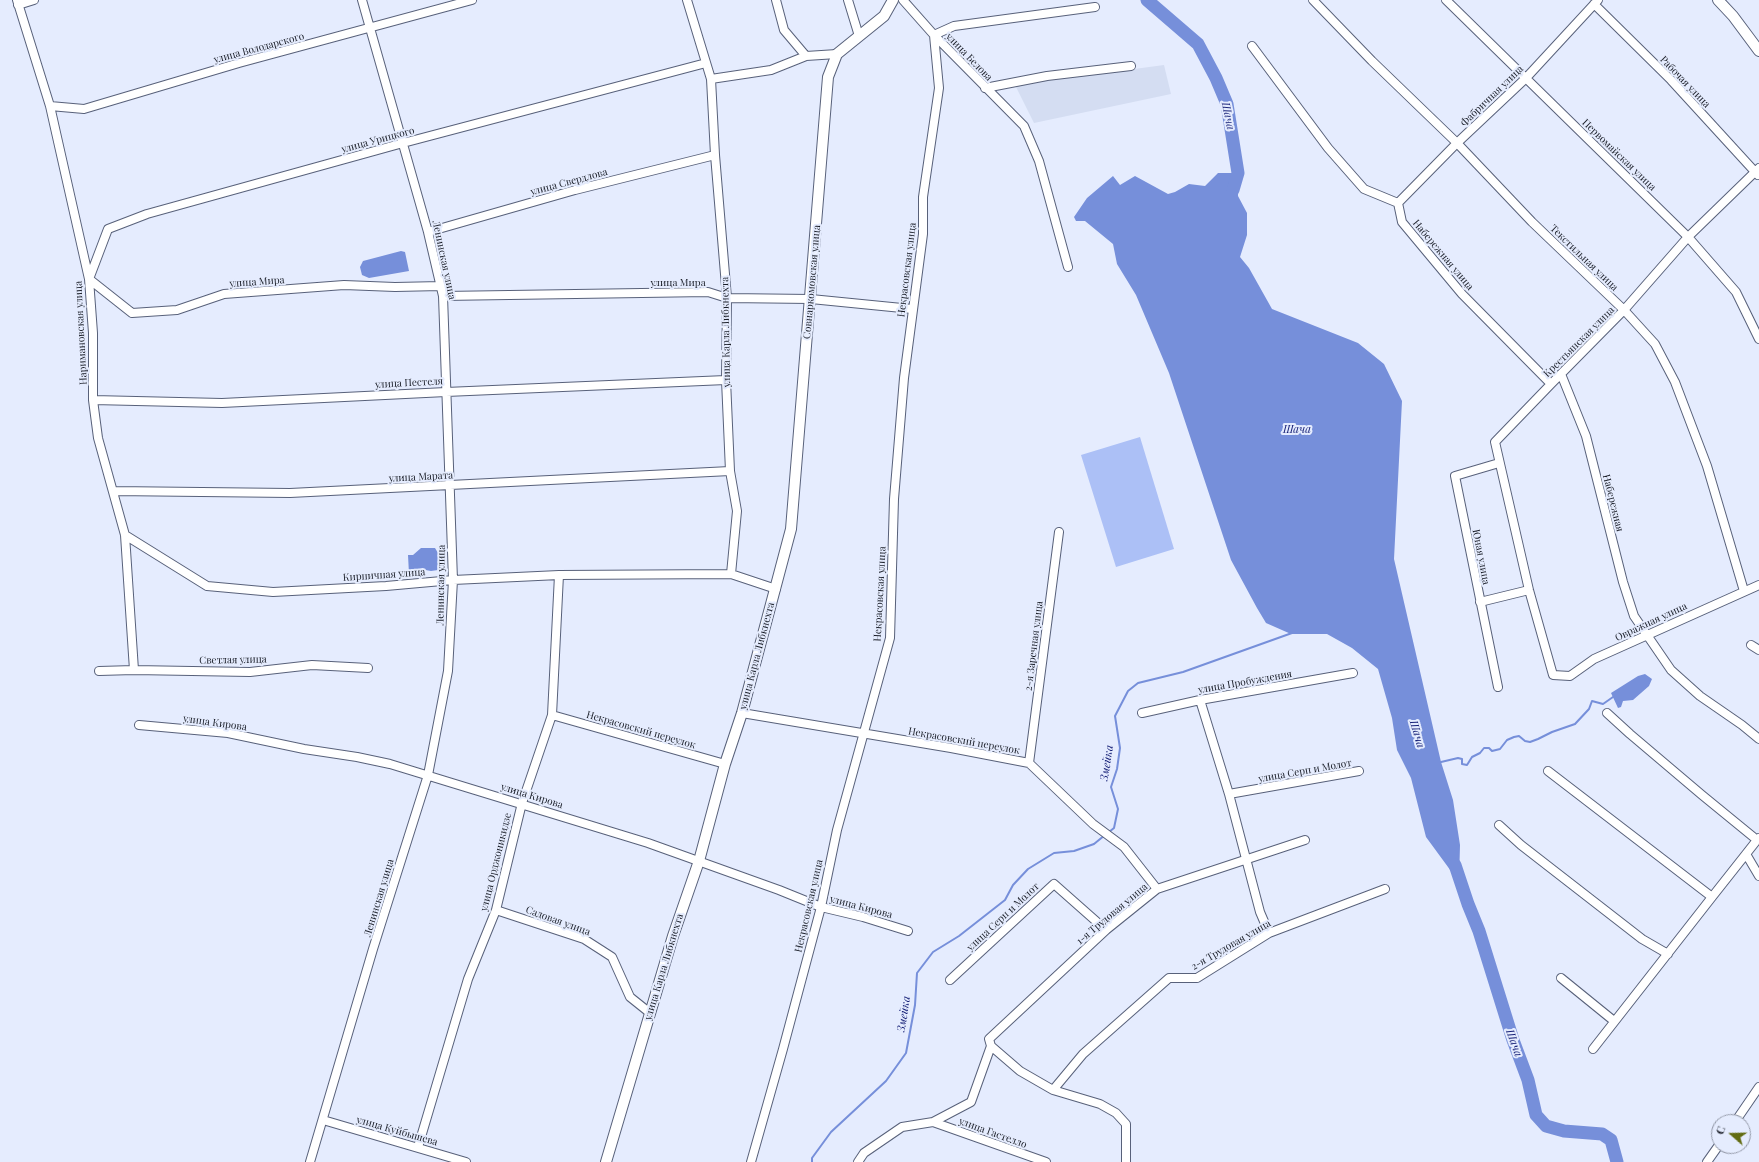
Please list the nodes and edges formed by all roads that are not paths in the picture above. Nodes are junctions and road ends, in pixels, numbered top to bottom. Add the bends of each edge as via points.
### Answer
1 (34, 0) edge
2 (362, 0) edge
3 (472, 0) edge
4 (687, 0) edge
5 (776, 0) edge
6 (848, 0) edge
7 (893, 0) edge
8 (903, 0) edge
9 (1313, 0) edge
10 (1446, 0) edge
11 (1718, 0) edge
12 (18, 2) edge
13 (1596, 2) edge
14 (1095, 7) dead end
15 (371, 27) junction
16 (934, 35) junction
17 (858, 36) junction
18 (1252, 46) dead end
19 (1759, 51) edge
20 (837, 54) junction
21 (806, 56) junction
22 (706, 63) junction
23 (1131, 66) dead end
24 (1526, 78) junction
25 (711, 79) junction
26 (985, 88) junction
27 (50, 106) junction
28 (403, 143) junction
29 (1458, 143) junction
30 (715, 155) junction
31 (1758, 172) edge
32 (1398, 203) junction
33 (428, 232) junction
34 (1688, 237) junction
35 (1068, 267) dead end
36 (89, 279) junction
37 (441, 286) junction
38 (443, 296) junction
39 (727, 298) junction
40 (811, 299) junction
41 (912, 309) junction
42 (1624, 310) junction
43 (1759, 339) edge
44 (1561, 374) junction
45 (726, 380) junction
46 (1551, 384) junction
47 (446, 392) junction
48 (94, 400) junction
49 (1499, 463) junction
50 (730, 471) junction
51 (451, 486) junction
52 (113, 491) junction
53 (1059, 532) dead end
54 (125, 535) junction
55 (731, 574) junction
56 (559, 575) junction
57 (453, 580) junction
58 (1759, 584) edge
59 (776, 590) junction
60 (1529, 590) junction
61 (1744, 591) junction
62 (1480, 602) junction
63 (1646, 635) junction
64 (1751, 644) dead end
65 (1759, 650) edge
66 (368, 668) dead end
67 (134, 670) junction
68 (99, 671) dead end
69 (1353, 673) dead end
70 (1498, 687) dead end
71 (1200, 700) junction
72 (742, 713) junction
73 (1142, 713) dead end
74 (1607, 713) dead end
75 (552, 715) junction
76 (139, 725) dead end
77 (864, 734) junction
78 (1759, 739) edge
79 (1029, 763) junction
80 (725, 764) junction
81 (1359, 771) dead end
82 (1548, 771) dead end
83 (428, 775) junction
84 (1230, 794) junction
85 (522, 803) junction
86 (1499, 825) dead end
87 (1758, 839) edge
88 (1305, 840) dead end
89 (1746, 854) junction
90 (1246, 859) junction
91 (699, 861) junction
92 (1759, 876) edge
93 (1157, 889) junction
94 (1385, 889) dead end
95 (1712, 898) junction
96 (821, 906) junction
97 (496, 910) junction
98 (1106, 930) junction
99 (908, 931) dead end
100 (1269, 932) junction
101 (1668, 954) junction
102 (1561, 978) dead end
103 (950, 980) dead end
104 (650, 1014) junction
105 (1614, 1021) junction
106 (991, 1046) junction
107 (1593, 1049) dead end
108 (1759, 1087) edge
109 (1053, 1090) junction
110 (1740, 1114) edge
111 (323, 1120) junction
112 (933, 1122) junction
113 (418, 1147) junction
114 (310, 1162) edge
115 (466, 1162) edge
116 (606, 1162) edge
117 (751, 1162) edge
118 (858, 1162) edge
119 (1046, 1162) edge
120 (1126, 1162) edge

1 - 12 street
2 - 15 street, Ленинская улица
3 - 15 street, улица Володарского
4 - 22 street, улица Карла Либкнехта
5 - 21 street via 784,30
6 - 17 street
7 - 17 street, Совнаркомовская улица via 884,16
8 - 16 street, улица Белова
9 - 29 street, Текстильная улица via 1372,61
10 - 24 street, Первомайская улица
11 - 19 street
12 - 27 street, Наримановская улица
13 - 24 street, Фабричная улица
13 - 31 street, Рабочая улица
14 - 16 street via 954,26
15 - 27 street, улица Володарского via 84,109
15 - 28 street, Ленинская улица
16 - 26 street, улица Белова
16 - 41 street, Некрасовская улица via 939,88 923,197 923,234
17 - 20 street, Совнаркомовская улица
18 - 32 street via 1328,148 1364,189
20 - 21 street
20 - 40 street, Совнаркомовская улица via 828,77
21 - 25 street via 771,70
22 - 25 street, улица Карла Либкнехта
22 - 28 street, улица Урицкого
23 - 26 street via 1047,76
24 - 29 street, Фабричная улица
24 - 34 street, Первомайская улица
25 - 30 street, улица Карла Либкнехта
26 - 35 street, улица Белова via 1024,126 1039,161
27 - 36 street, Наримановская улица
28 - 33 street, Ленинская улица
28 - 36 street, улица Урицкого via 147,214 108,229
29 - 32 street, Фабричная улица
29 - 42 street, Текстильная улица via 1532,222
30 - 33 street, улица Свердлова via 575,190
30 - 39 street, улица Карла Либкнехта
31 - 34 street, Крестьянская улица
32 - 46 street, Набережная улица via 1402,222 1462,294
33 - 37 street, Ленинская улица
34 - 42 street, Крестьянская улица
34 - 43 street, Первомайская улица via 1736,292
36 - 37 street, улица Мира via 132,313 177,310 224,294 344,285
36 - 48 street, Наримановская улица
37 - 38 street, Ленинская улица
38 - 39 street, улица Мира via 708,292
38 - 47 street, Ленинская улица
39 - 40 street, улица Мира
39 - 45 street, улица Карла Либкнехта
40 - 41 street, улица Мира
40 - 59 street, Совнаркомовская улица via 791,529
41 - 77 street, Некрасовская улица via 894,499 890,638
42 - 44 street, Крестьянская улица
42 - 61 street, Текстильная улица via 1655,344 1675,382 1707,466
44 - 46 street, Крестьянская улица
44 - 63 street, Набережная via 1586,436 1634,616
45 - 47 street, улица Пестеля
45 - 50 street, улица Карла Либкнехта
46 - 49 street, Крестьянская улица via 1495,442
47 - 48 street, улица Пестеля via 222,403
47 - 51 street, Ленинская улица
48 - 52 street, Наримановская улица via 98,438
49 - 60 street
49 - 62 street, Юная улица via 1455,476
50 - 51 street, улица Марата
50 - 55 street, улица Карла Либкнехта via 736,510
51 - 52 street, улица Марата via 290,493
51 - 57 street, Ленинская улица
52 - 54 street, Наримановская улица
53 - 79 street, 2-я Заречная улица
54 - 57 street, Кирпичная улица via 207,586 272,592
54 - 67 street, Наримановская улица
55 - 56 street, Кирпичная улица
55 - 59 street, улица Карла Либкнехта
56 - 57 street, Кирпичная улица
56 - 75 street, улица Орджоникидзе
57 - 83 street, Ленинская улица via 448,671
58 - 61 street, Овражная улица
59 - 72 street, улица Карла Либкнехта
60 - 62 street
60 - 63 street, Овражная улица via 1553,676 1570,676 1594,659
61 - 63 street, Овражная улица
62 - 70 street, Юная улица
63 - 78 street, Набережная via 1671,670 1700,696
64 - 65 street
66 - 67 street, Светлая улица via 312,665 250,672
67 - 68 street, Светлая улица
69 - 71 street, улица Пробуждения
71 - 73 street, улица Пробуждения
71 - 84 street
72 - 77 street, Некрасовский переулок
72 - 80 street, улица Карла Либкнехта
74 - 87 street via 1642,745
75 - 80 street, Некрасовский переулок
75 - 85 street, улица Орджоникидзе
76 - 83 street, улица Кирова via 228,733 357,757
77 - 79 street, Некрасовский переулок
77 - 96 street, Некрасовская улица via 837,830
79 - 93 street, Некрасовский переулок via 1093,824 1120,844
80 - 91 street, улица Карла Либкнехта
81 - 84 street, улица Серп и Молот
82 - 95 street
83 - 85 street, улица Кирова
83 - 111 street, Ленинская улица
84 - 90 street
85 - 91 street, улица Кирова
85 - 97 street, улица Орджоникидзе
86 - 101 street via 1642,939
87 - 89 street
88 - 90 street, 1-я Трудовая улица
89 - 92 street
89 - 95 street
90 - 93 street, 1-я Трудовая улица
90 - 100 street via 1260,912
91 - 96 street, улица Кирова
91 - 104 street, улица Карла Либкнехта
93 - 98 street, 1-я Трудовая улица
94 - 100 street, 2-я Трудовая улица
95 - 101 street
96 - 99 street, улица Кирова
96 - 117 street, Некрасовская улица
97 - 104 street, Садовая улица via 584,939 612,957 630,997
97 - 113 street, улица Орджоникидзе via 468,979
98 - 103 street, улица Серп и Молот via 1054,884
98 - 106 street, 1-я Трудовая улица via 989,1039
100 - 109 street, 2-я Трудовая улица via 1197,978 1170,978 1084,1054
101 - 105 street
102 - 105 street
104 - 116 street, улица Карла Либкнехта
105 - 107 street
106 - 109 street via 1020,1071
106 - 112 street via 972,1102
108 - 110 street
109 - 120 street via 1100,1104 1116,1113 1126,1124
111 - 113 street, улица Куйбышева
111 - 114 street, Ленинская улица
112 - 118 street via 902,1127 864,1153
112 - 119 street, улица Гастелло
113 - 115 street, улица Куйбышева

